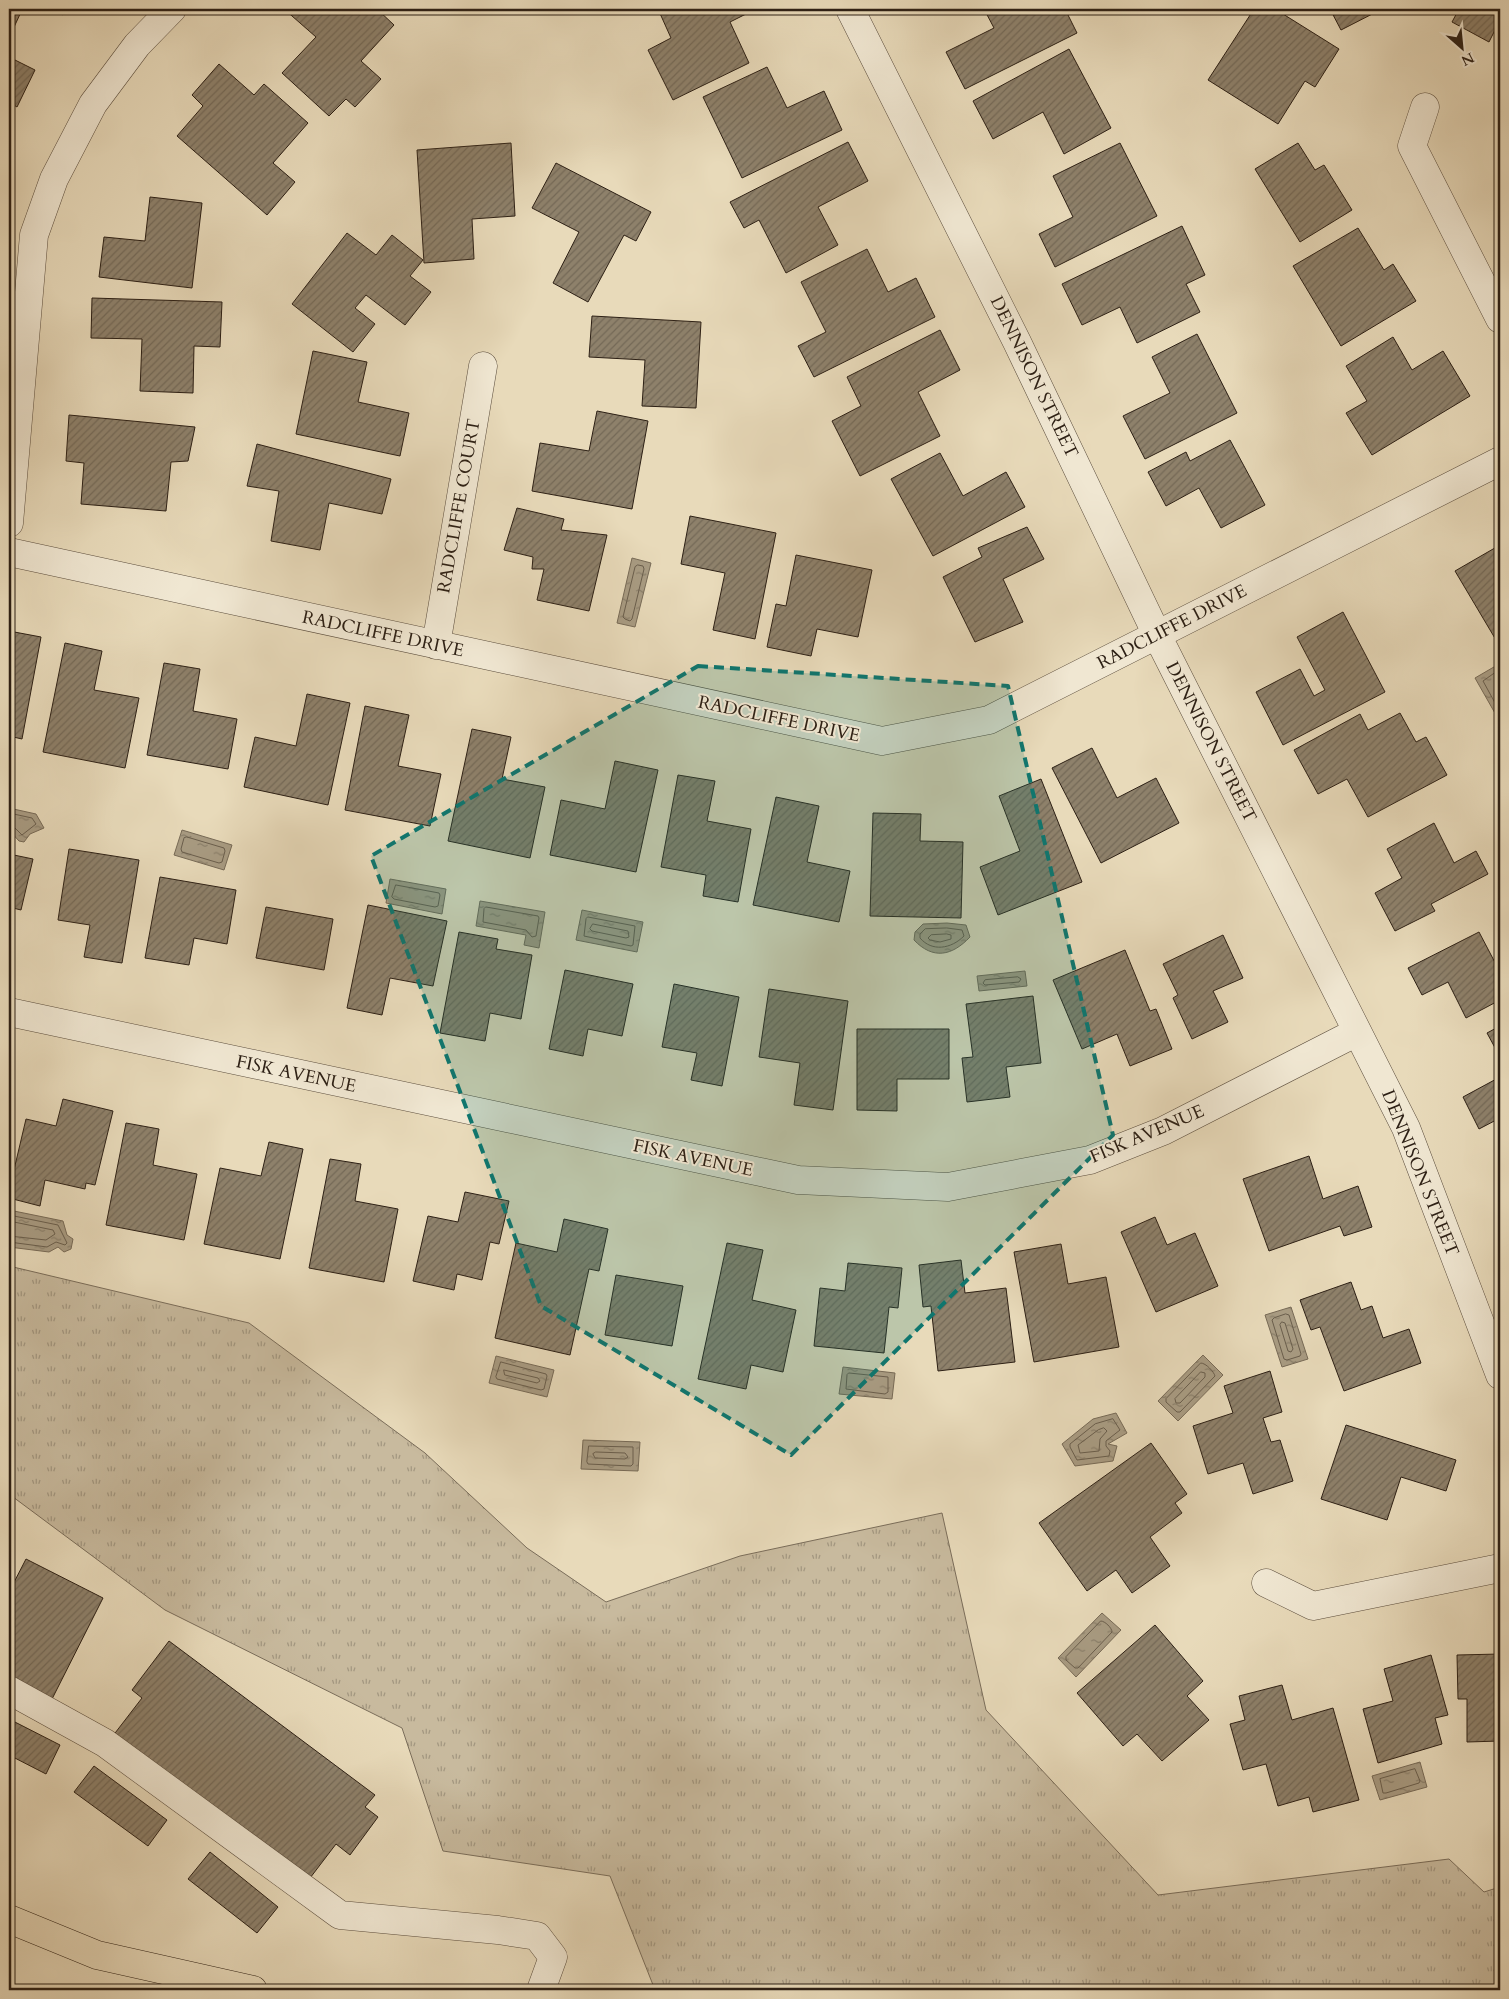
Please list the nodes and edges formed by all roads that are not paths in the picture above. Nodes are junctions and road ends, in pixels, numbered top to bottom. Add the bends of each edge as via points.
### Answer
1 (172, 9) edge
2 (850, 9) edge
3 (1425, 107) dead end
4 (1500, 319) edge
5 (483, 366) dead end
6 (1500, 462) edge
7 (9, 523) edge
8 (9, 552) edge
9 (1157, 635) junction
10 (436, 645) junction
11 (9, 1012) edge
12 (1357, 1032) junction
13 (1500, 1375) edge
14 (1500, 1568) edge
15 (1266, 1584) dead end
16 (9, 1690) edge
17 (9, 1919) edge
18 (253, 1990) edge
19 (541, 1990) edge

1 - 7 street via 137,45 93,104 54,179 34,235
2 - 9 street, DENNISON STREET via 1017,342
3 - 4 street via 1412,146
5 - 10 street, RADCLIFFE COURT
6 - 9 street, RADCLIFFE DRIVE
8 - 10 street, RADCLIFFE DRIVE
9 - 10 street, RADCLIFFE DRIVE via 989,720 882,741
9 - 12 street, DENNISON STREET
11 - 12 street, FISK AVENUE via 798,1180 948,1187 1090,1160 1163,1131
12 - 13 street, DENNISON STREET via 1406,1128
14 - 15 street via 1313,1606
16 - 19 street via 105,1742 340,1915 537,1936 553,1957
17 - 18 main road via 98,1956

